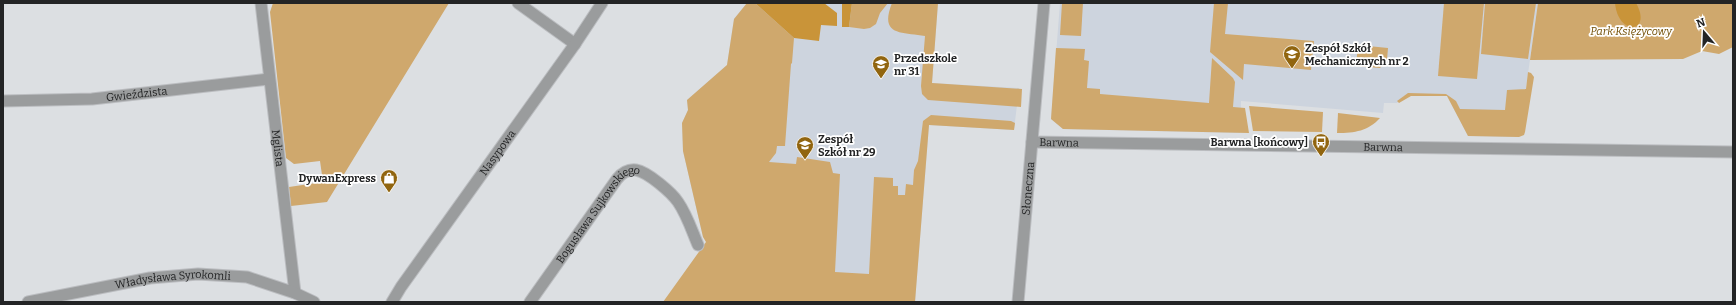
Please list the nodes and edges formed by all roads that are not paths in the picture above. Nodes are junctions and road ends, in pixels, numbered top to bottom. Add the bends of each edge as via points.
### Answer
1 (261, 3) edge
2 (518, 3) edge
3 (602, 3) edge
4 (1044, 3) edge
5 (575, 44) junction
6 (269, 79) junction
7 (3, 101) edge
8 (1032, 142) junction
9 (1733, 152) edge
10 (698, 245) dead end
11 (294, 293) junction
12 (28, 302) edge
13 (314, 302) edge
14 (392, 302) edge
15 (530, 302) edge
16 (1018, 302) edge

1 - 6 street, Mglista
2 - 5 street
3 - 5 street, Nasypowa
4 - 8 street, Słoneczna
5 - 14 street, Nasypowa
6 - 7 street, Gwieździsta via 92,99
6 - 11 street, Mglista
8 - 9 street, Barwna
8 - 16 street, Słoneczna
10 - 15 street, Bogusława Sujkowskiego via 671,194 642,172 629,170 617,179
11 - 12 street, Władysława Syrokomli via 247,277 198,274 150,278
11 - 13 street, Władysława Syrokomli

